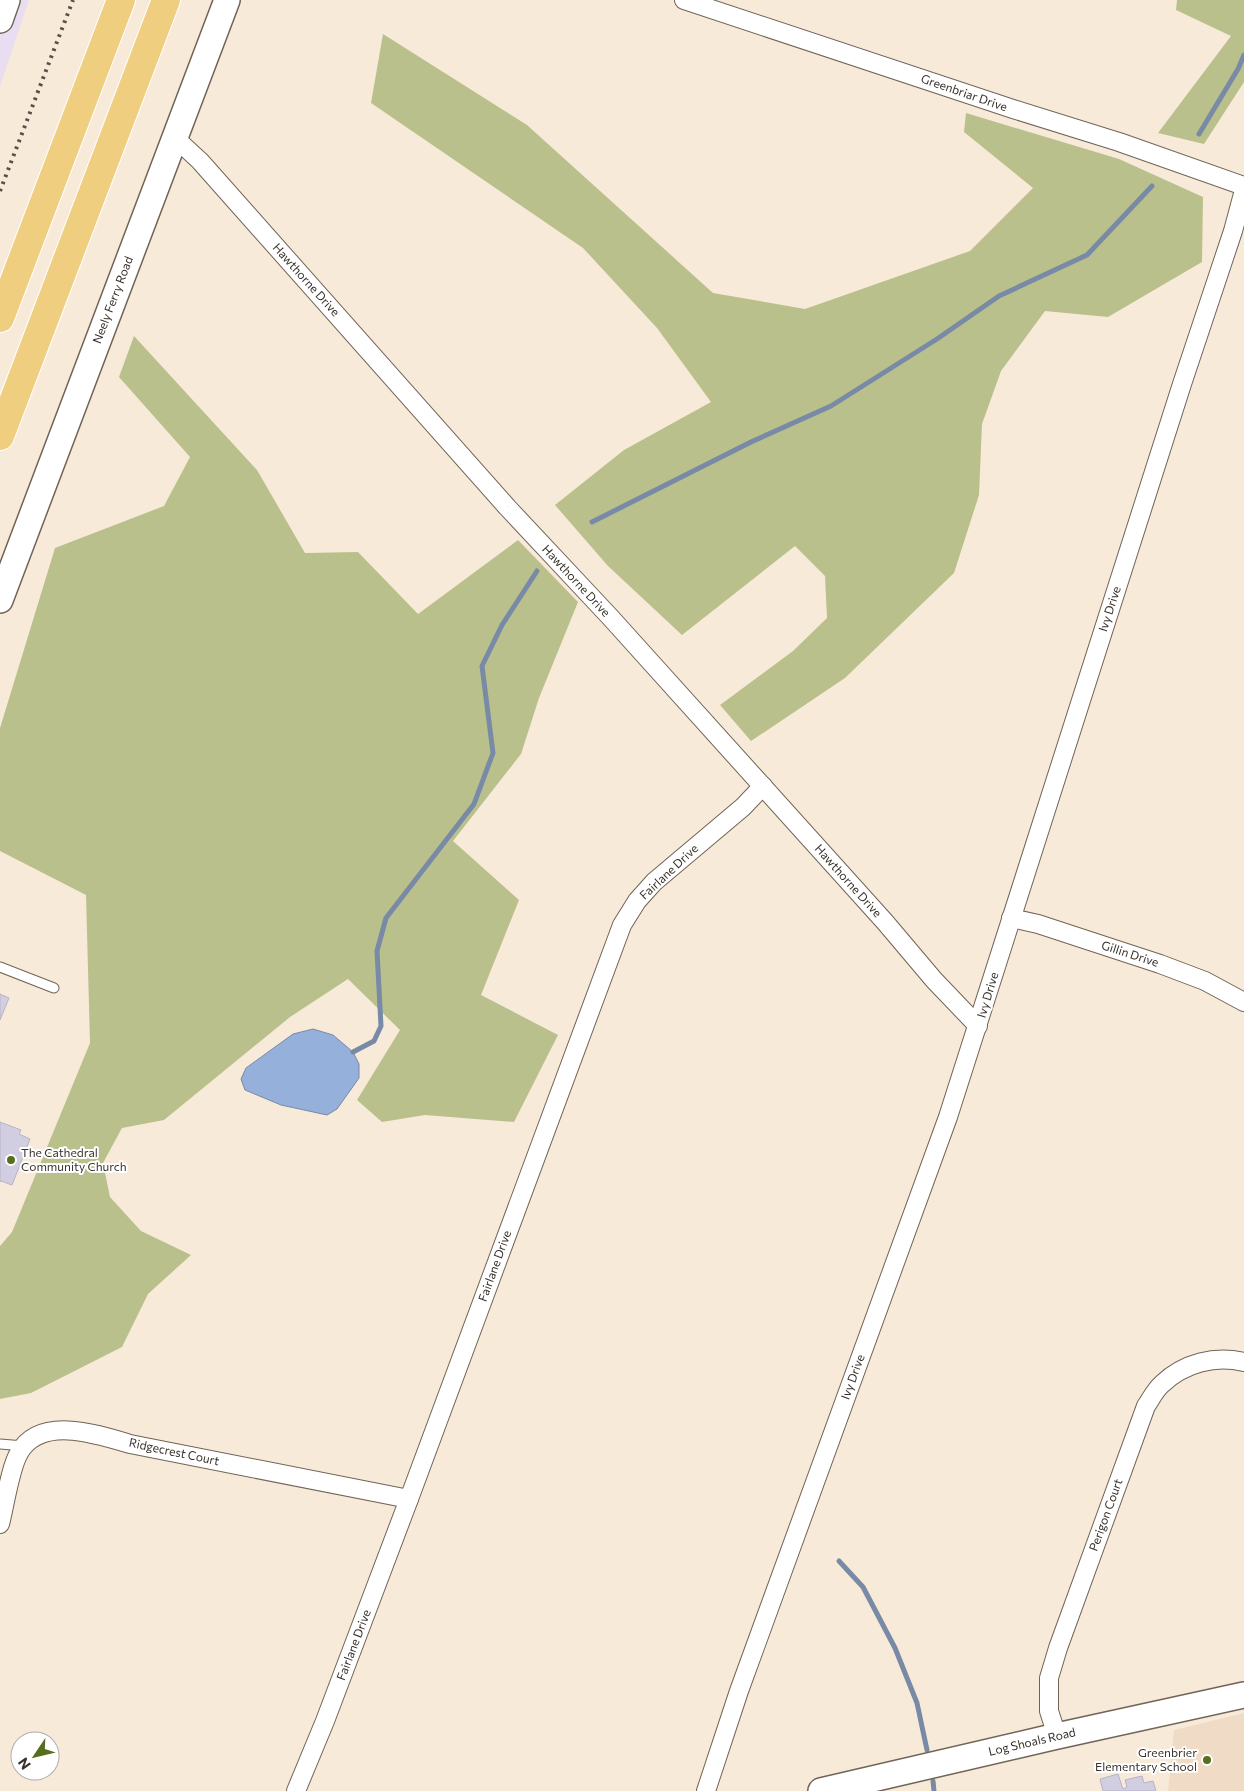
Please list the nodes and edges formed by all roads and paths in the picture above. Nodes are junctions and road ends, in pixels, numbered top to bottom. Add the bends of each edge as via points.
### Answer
1 (7, 0) edge
2 (121, 0) edge
3 (166, 0) edge
4 (227, 0) edge
5 (684, 0) edge
6 (0, 20) edge
7 (174, 137) junction
8 (1244, 186) edge
9 (1244, 190) edge
10 (0, 318) edge
11 (0, 436) edge
12 (0, 600) edge
13 (763, 786) junction
14 (1011, 918) junction
15 (0, 967) edge
16 (54, 988) dead end
17 (1244, 1002) edge
18 (978, 1026) junction
19 (1244, 1362) edge
20 (0, 1444) edge
21 (24, 1446) junction
22 (409, 1499) junction
23 (0, 1524) edge
24 (1244, 1695) edge
25 (1057, 1736) junction
26 (296, 1791) edge
27 (706, 1791) edge
28 (821, 1791) edge

1 - 6 street
2 - 10 highway
3 - 11 highway
4 - 7 street, Neely Ferry Road
5 - 8 street, Greenbriar Drive
7 - 12 street, Neely Ferry Road
7 - 13 street, Hawthorne Drive
9 - 14 street, Ivy Drive via 1234,231
13 - 18 street, Hawthorne Drive
13 - 22 street, Fairlane Drive via 743,807 654,882 622,925
14 - 17 street, Gillin Drive via 1160,964 1205,981
14 - 18 street, Ivy Drive
15 - 16 lane
18 - 27 street, Ivy Drive
19 - 25 street, Perigon Court via 1229,1358 1205,1360 1180,1371 1161,1384 1146,1406 1049,1678 1049,1710
20 - 21 lane
21 - 22 street, Ridgecrest Court via 37,1435 49,1431 96,1434 130,1444
21 - 23 street via 15,1462
22 - 26 street, Fairlane Drive
24 - 25 street, Log Shoals Road
25 - 28 street, Log Shoals Road

